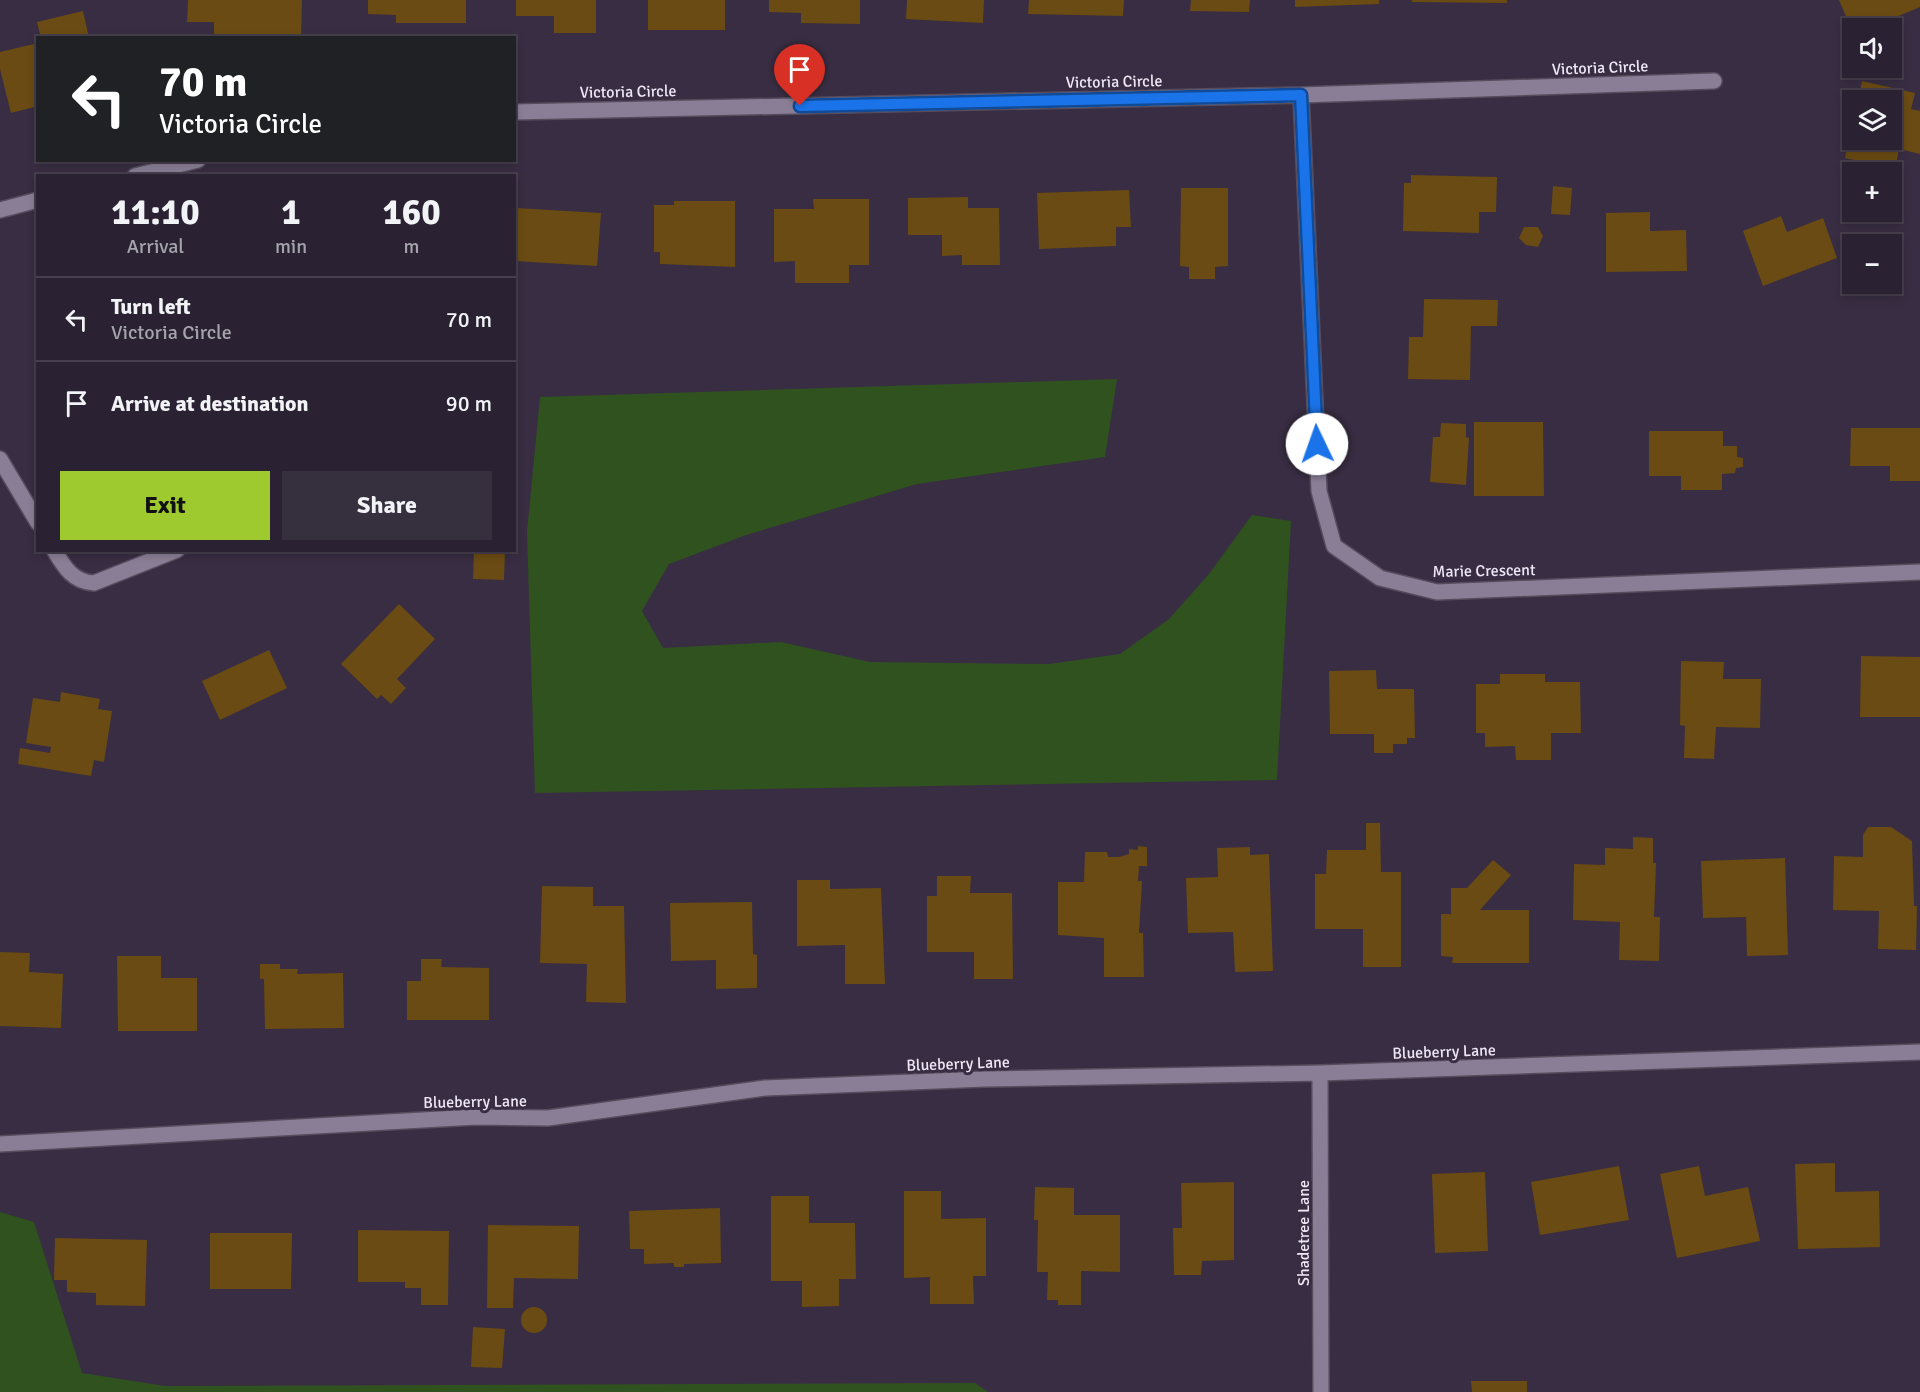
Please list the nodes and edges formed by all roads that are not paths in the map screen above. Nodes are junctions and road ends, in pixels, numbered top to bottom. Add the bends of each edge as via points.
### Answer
1 (1714, 81) dead end
2 (1301, 95) junction
3 (516, 112) edge
4 (190, 162) edge
5 (143, 174) edge
6 (36, 201) edge
7 (0, 210) edge
8 (0, 459) edge
9 (36, 520) edge
10 (55, 552) edge
11 (172, 552) edge
12 (1920, 572) edge
13 (1920, 1052) edge
14 (1320, 1073) junction
15 (0, 1144) edge
16 (1321, 1392) edge

1 - 2 street, Victoria Circle
2 - 3 street, Victoria Circle
2 - 12 street, Marie Crescent via 1319,491 1334,546 1380,578 1437,592
4 - 5 street
6 - 7 street
8 - 9 street
10 - 11 street via 73,577 94,583
13 - 14 street, Blueberry Lane
14 - 15 street, Blueberry Lane via 985,1079 765,1089 548,1118 476,1117
14 - 16 street, Shadetree Lane

